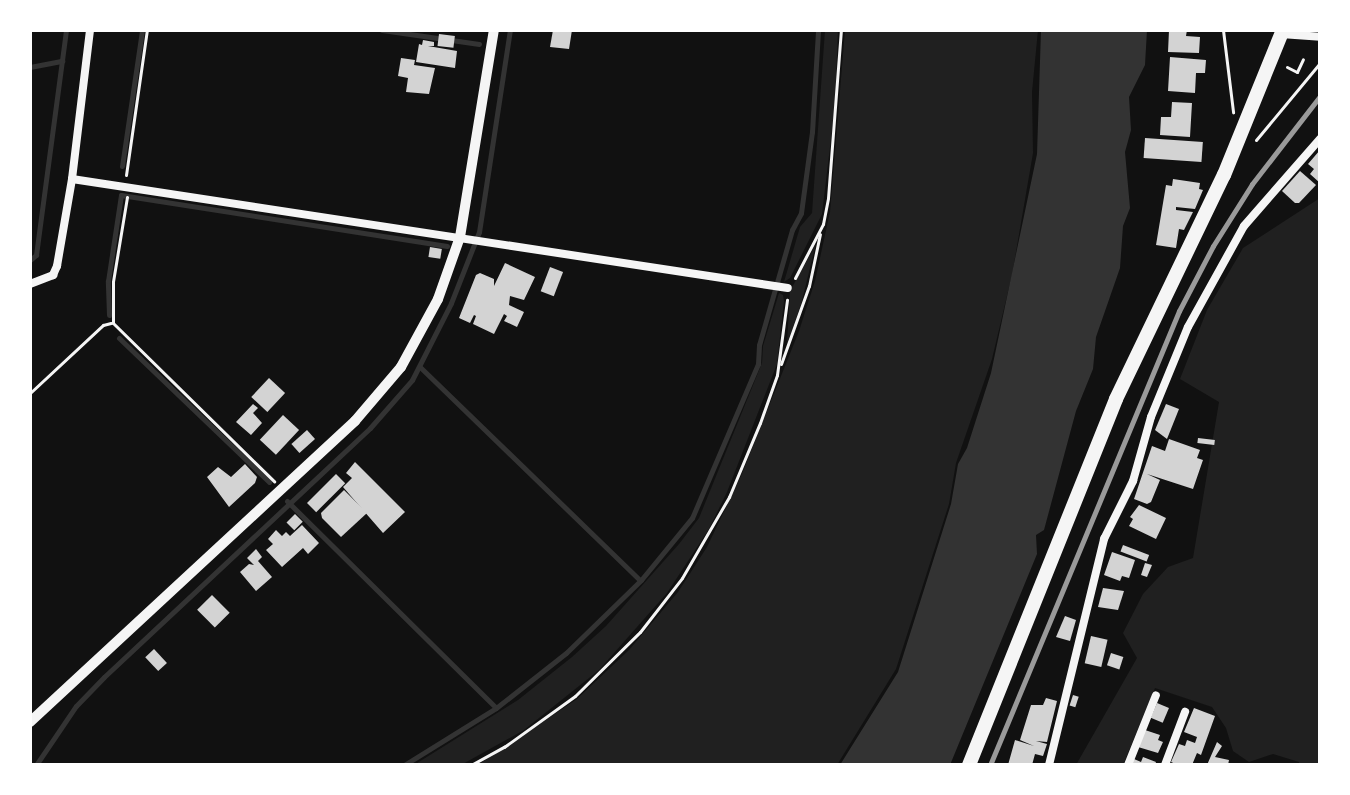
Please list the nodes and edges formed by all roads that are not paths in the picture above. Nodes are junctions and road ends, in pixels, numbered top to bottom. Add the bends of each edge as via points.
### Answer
1 (90, 30) edge
2 (494, 30) edge
3 (1282, 32) edge
4 (1320, 37) edge
5 (1320, 139) edge
6 (72, 179) junction
7 (466, 238) junction
8 (30, 284) edge
9 (781, 287) road end
10 (1156, 695) dead end
11 (1185, 712) dead end
12 (30, 722) edge
13 (969, 765) edge
14 (1049, 765) edge
15 (1128, 765) edge
16 (1165, 765) edge

1 - 6 street
2 - 7 street
3 - 4 street
3 - 13 main road via 1239,139 1116,399
5 - 14 street via 1244,226 1188,327 1151,417 1133,481 1104,539
6 - 7 street
6 - 8 street via 53,275
7 - 9 street
7 - 12 street via 401,367 355,421
10 - 15 street
11 - 16 street

